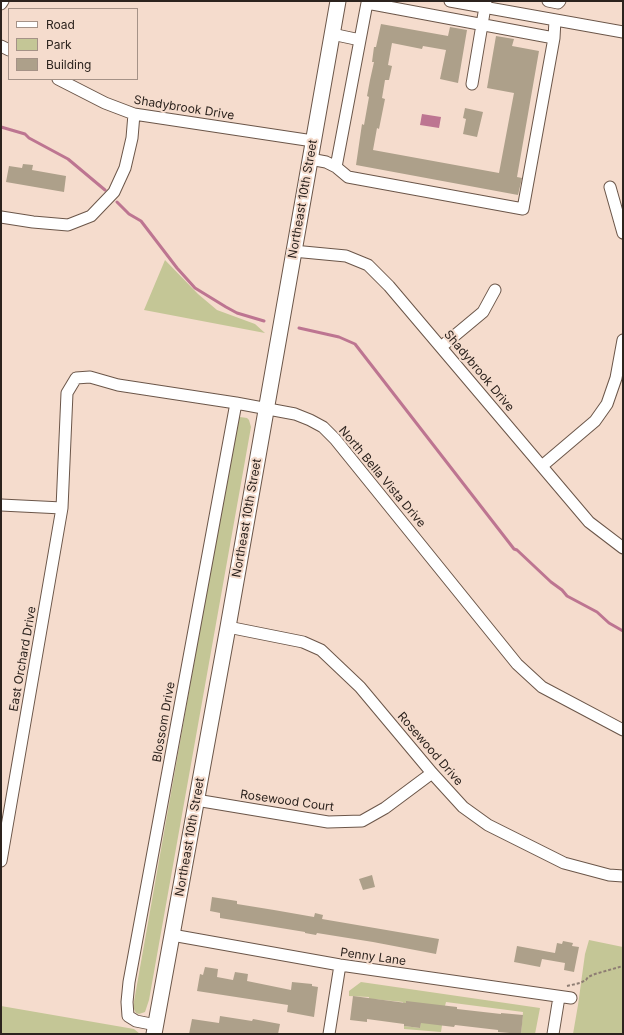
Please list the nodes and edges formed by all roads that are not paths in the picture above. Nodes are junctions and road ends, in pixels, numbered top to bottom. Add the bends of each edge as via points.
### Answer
1 (3, 1) edge
2 (338, 1) edge
3 (450, 1) edge
4 (548, 1) edge
5 (560, 1) edge
6 (1, 4) edge
7 (486, 4) edge
8 (555, 20) junction
9 (482, 25) junction
10 (623, 32) edge
11 (332, 34) junction
12 (554, 38) junction
13 (360, 40) junction
14 (60, 80) edge
15 (472, 84) dead end
16 (134, 114) junction
17 (313, 141) junction
18 (310, 159) junction
19 (336, 167) junction
20 (610, 187) dead end
21 (1, 217) edge
22 (623, 233) edge
23 (293, 251) junction
24 (495, 290) dead end
25 (623, 340) edge
26 (441, 347) junction
27 (236, 402) junction
28 (266, 408) junction
29 (542, 466) junction
30 (1, 505) edge
31 (62, 508) junction
32 (623, 548) edge
33 (228, 627) junction
34 (623, 730) edge
35 (432, 773) junction
36 (196, 800) junction
37 (1, 861) edge
38 (623, 876) edge
39 (172, 935) junction
40 (340, 965) junction
41 (155, 1030) edge
42 (329, 1034) edge
43 (553, 1034) edge

1 - 6 street
2 - 11 main road, Northeast 10th Street
3 - 7 street
4 - 5 street
7 - 8 street
7 - 9 street
8 - 10 street
8 - 12 street
9 - 12 street
9 - 13 street via 367,3
9 - 15 street
11 - 13 street
11 - 17 main road, Northeast 10th Street
12 - 19 street via 523,209 348,177
13 - 19 street
14 - 16 street, Shadybrook Drive via 105,103
16 - 17 street, Shadybrook Drive
16 - 21 street via 125,168 114,192 91,216 68,225
17 - 18 main road, Northeast 10th Street
18 - 19 street
18 - 23 main road, Northeast 10th Street
20 - 22 street
23 - 26 street, Shadybrook Drive via 346,256 368,265
23 - 28 main road, Northeast 10th Street
24 - 26 street via 483,312
25 - 29 street via 616,378 606,404 595,421
26 - 29 street, Shadybrook Drive
27 - 28 street, North Bella Vista Drive
27 - 31 street, North Bella Vista Drive via 118,384 90,377 76,378 67,393
27 - 41 street, Blossom Drive via 129,982 128,1016
28 - 33 main road, Northeast 10th Street
28 - 34 street, North Bella Vista Drive via 295,414 323,427 336,439 517,664 542,687
29 - 32 street, Shadybrook Drive via 589,522
30 - 31 street
31 - 37 street, East Orchard Drive
33 - 35 street, Rosewood Drive via 303,642 321,650 360,687
33 - 36 main road, Northeast 10th Street
35 - 36 street, Rosewood Court via 385,808 362,821 328,822
35 - 38 street, Rosewood Drive via 464,807 488,825 564,863 609,875
36 - 39 main road, Northeast 10th Street
39 - 40 street, Penny Lane
39 - 41 main road, Northeast 10th Street
40 - 42 street
40 - 43 street, Penny Lane via 565,998

